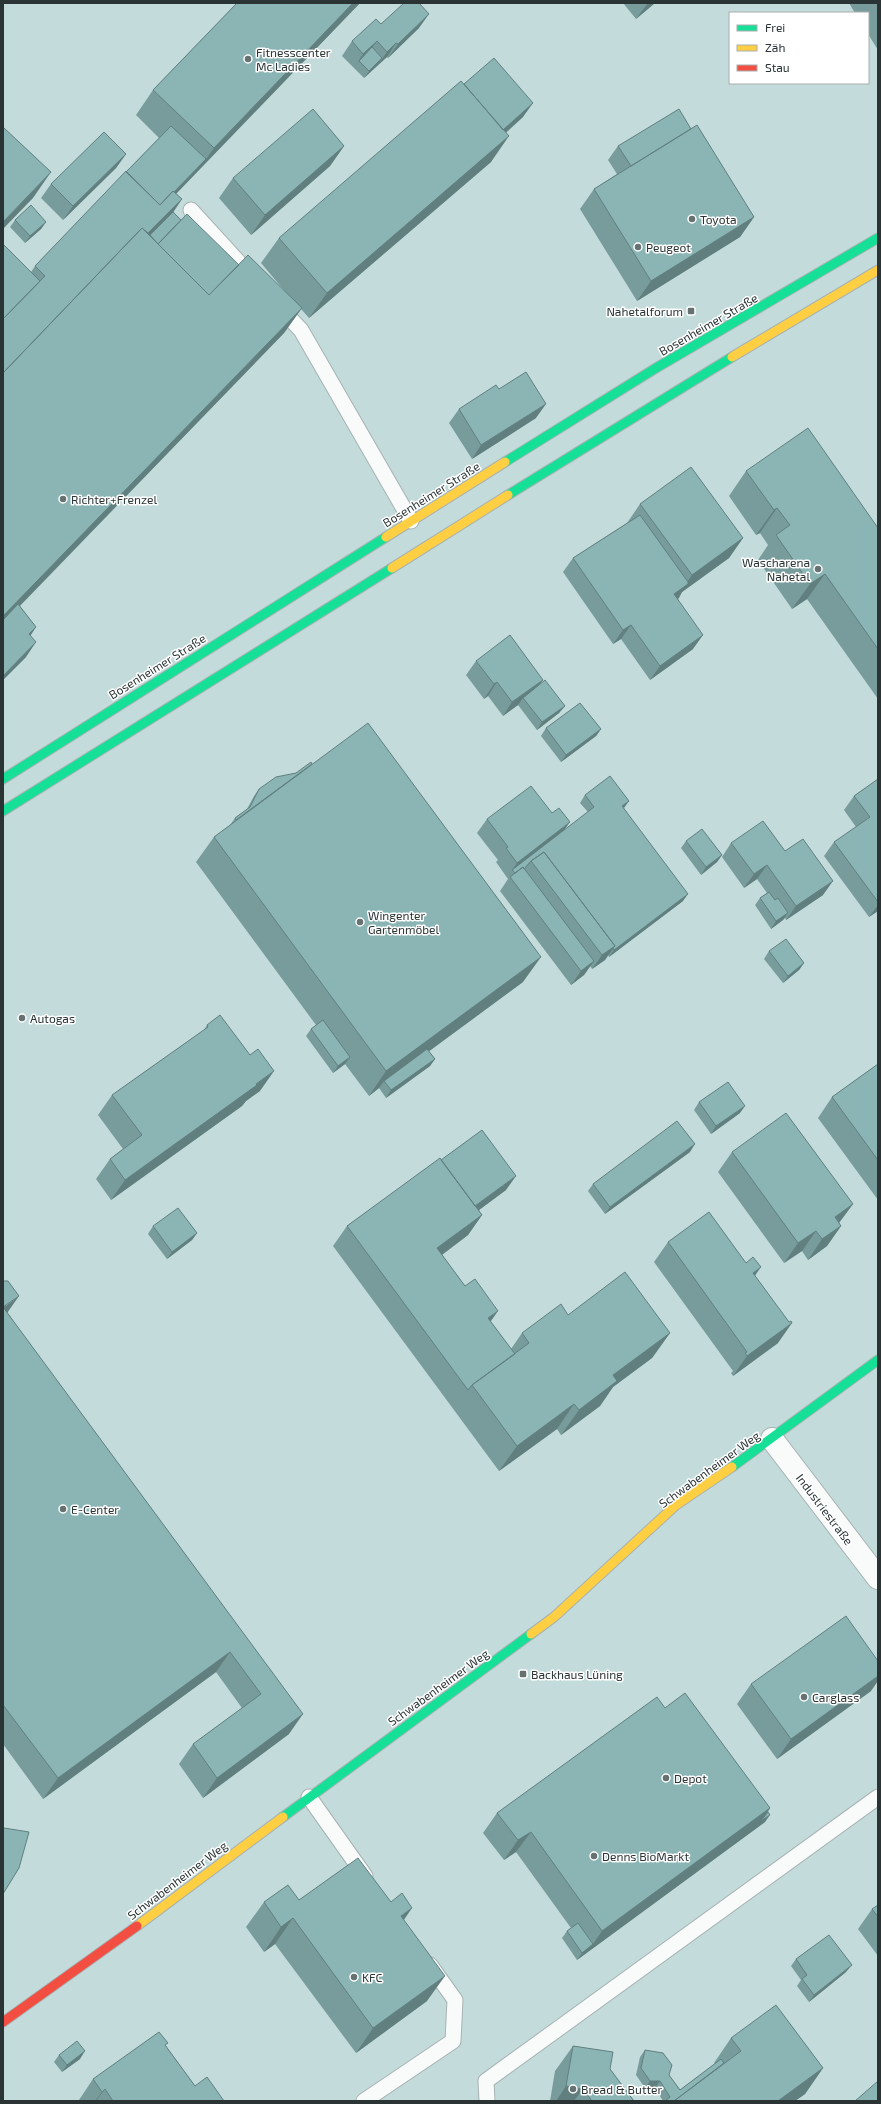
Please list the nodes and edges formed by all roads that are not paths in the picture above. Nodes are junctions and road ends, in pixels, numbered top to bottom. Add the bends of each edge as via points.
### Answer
1 (191, 210) dead end
2 (878, 238) edge
3 (878, 270) edge
4 (411, 521) junction
5 (3, 779) edge
6 (3, 811) edge
7 (878, 1360) edge
8 (772, 1439) junction
9 (878, 1578) edge
10 (309, 1797) junction
11 (878, 1797) edge
12 (373, 1886) edge
13 (423, 1955) edge
14 (3, 2022) edge
15 (364, 2101) edge
16 (487, 2101) edge

1 - 4 lane via 300,330
2 - 4 street, Bosenheimer Straße via 656,368
3 - 6 street via 671,393
4 - 5 street, Bosenheimer Straße
7 - 8 street, Schwabenheimer Weg
8 - 9 street, Industriestraße
8 - 10 street, Schwabenheimer Weg via 676,1505 554,1617
10 - 12 lane
10 - 14 street, Schwabenheimer Weg
11 - 16 lane via 486,2080
13 - 15 lane via 455,2000 453,2041

